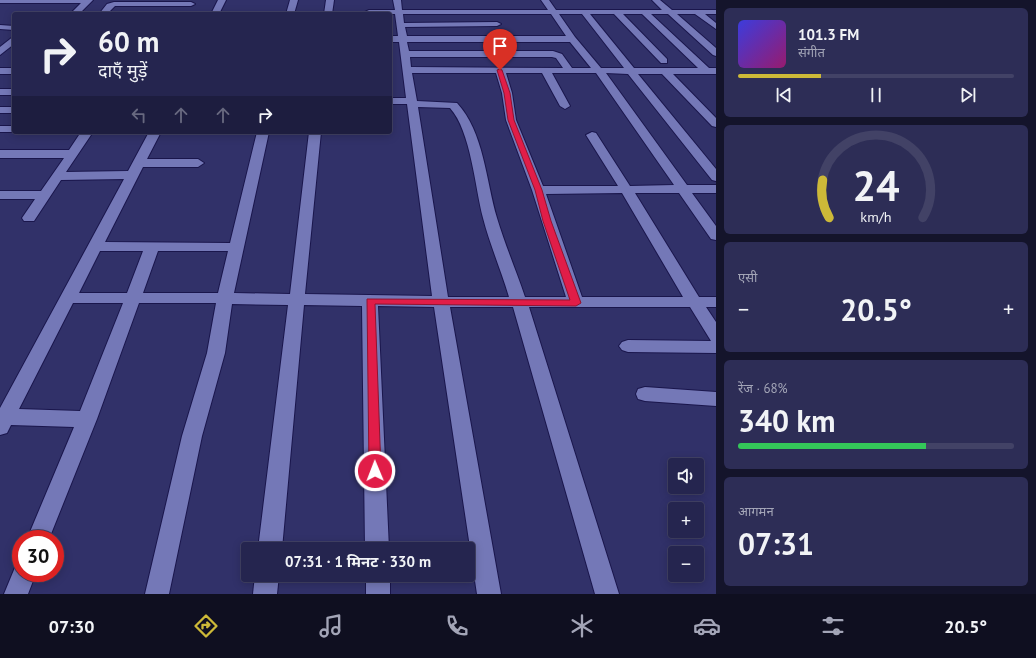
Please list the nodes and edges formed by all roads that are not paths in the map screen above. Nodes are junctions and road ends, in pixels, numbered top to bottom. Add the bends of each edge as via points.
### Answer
1 (0, 0) edge
2 (222, 0) edge
3 (294, 0) edge
4 (330, 0) edge
5 (545, 0) edge
6 (656, 0) edge
7 (88, 1) edge
8 (142, 2) edge
9 (168, 2) edge
10 (193, 2) edge
11 (0, 9) edge
12 (47, 10) dead end
13 (74, 11) edge
14 (105, 12) edge
15 (134, 12) edge
16 (161, 12) edge
17 (186, 12) edge
18 (216, 12) edge
19 (291, 12) edge
20 (328, 12) edge
21 (553, 12) junction
22 (584, 12) junction
23 (616, 12) junction
24 (644, 12) junction
25 (669, 12) junction
26 (697, 12) junction
27 (716, 12) edge
28 (398, 23) edge
29 (497, 24) dead end
30 (0, 27) edge
31 (716, 27) edge
32 (12, 28) edge
33 (0, 39) edge
34 (12, 39) edge
35 (572, 39) junction
36 (12, 41) edge
37 (0, 52) edge
38 (716, 53) edge
39 (406, 62) junction
40 (664, 66) junction
41 (500, 70) junction
42 (0, 71) edge
43 (12, 71) edge
44 (546, 71) junction
45 (570, 71) junction
46 (599, 71) junction
47 (631, 71) junction
48 (711, 71) edge
49 (0, 92) edge
50 (12, 92) edge
51 (392, 100) edge
52 (412, 102) junction
53 (565, 106) dead end
54 (0, 110) edge
55 (12, 110) edge
56 (716, 124) edge
57 (0, 129) edge
58 (12, 129) edge
59 (86, 134) edge
60 (154, 134) edge
61 (264, 134) edge
62 (315, 134) edge
63 (592, 135) dead end
64 (0, 154) edge
65 (71, 154) junction
66 (198, 163) dead end
67 (136, 169) junction
68 (56, 176) junction
69 (716, 177) edge
70 (681, 188) junction
71 (626, 189) junction
72 (716, 189) edge
73 (538, 190) junction
74 (0, 195) edge
75 (45, 195) junction
76 (29, 218) dead end
77 (716, 236) edge
78 (95, 246) junction
79 (152, 247) junction
80 (237, 247) junction
81 (68, 298) junction
82 (134, 298) junction
83 (225, 298) junction
84 (297, 299) junction
85 (370, 301) junction
86 (441, 302) junction
87 (519, 302) junction
88 (694, 302) junction
89 (716, 302) edge
90 (576, 303) junction
91 (716, 336) edge
92 (628, 346) dead end
93 (716, 347) edge
94 (645, 394) dead end
95 (716, 399) edge
96 (87, 419) junction
97 (3, 422) edge
98 (42, 530) edge
99 (271, 542) edge
100 (377, 542) edge
101 (21, 582) edge
102 (266, 582) edge
103 (378, 582) edge
104 (16, 594) edge
105 (157, 594) edge
106 (265, 594) edge
107 (378, 594) edge
108 (489, 594) edge
109 (607, 594) edge

1 - 7 street
2 - 18 street
3 - 19 street
4 - 20 street
5 - 21 street
6 - 25 street
7 - 13 street
8 - 9 street
8 - 14 street via 112,5
8 - 15 street
9 - 10 street
9 - 16 street
10 - 17 street
11 - 12 street
21 - 22 street
21 - 28 street
21 - 35 street
22 - 23 street
22 - 47 street
23 - 24 street
23 - 40 street
24 - 25 street
24 - 48 street
25 - 26 street
25 - 38 street
26 - 27 street
26 - 31 street
28 - 29 street
28 - 35 street
28 - 39 street
30 - 32 street
33 - 34 street
35 - 46 street
36 - 37 street
39 - 41 street
39 - 45 street via 553,54 559,56
39 - 52 street
40 - 47 street
40 - 48 street
40 - 56 street
41 - 44 street
41 - 73 street via 511,120
42 - 43 street
44 - 45 street
44 - 53 street
45 - 46 street
46 - 47 street
46 - 70 street
47 - 69 street
49 - 50 street
51 - 52 street
52 - 86 street
52 - 87 street via 453,106 458,108 463,116 487,210
54 - 55 street
57 - 58 street
59 - 65 street
60 - 67 street
61 - 80 street
62 - 84 street
63 - 71 street
64 - 65 street
65 - 68 street
66 - 67 street
67 - 68 street
67 - 78 street
68 - 75 street
70 - 71 street
70 - 72 street
70 - 77 street
71 - 73 street
71 - 88 street
73 - 90 street
74 - 75 street
75 - 76 street
78 - 79 street
78 - 81 street
79 - 80 street
79 - 82 street
80 - 83 street
81 - 82 street
81 - 97 street
82 - 83 street
82 - 96 street
83 - 84 street
83 - 105 street via 216,353 192,436
84 - 85 street
84 - 99 street
85 - 86 street
85 - 100 street
86 - 87 street
86 - 108 street
87 - 90 street
87 - 109 street
88 - 89 street
88 - 90 street
88 - 91 street
92 - 93 street
94 - 95 street
96 - 97 street
96 - 98 street
101 - 104 street
102 - 106 street
103 - 107 street

